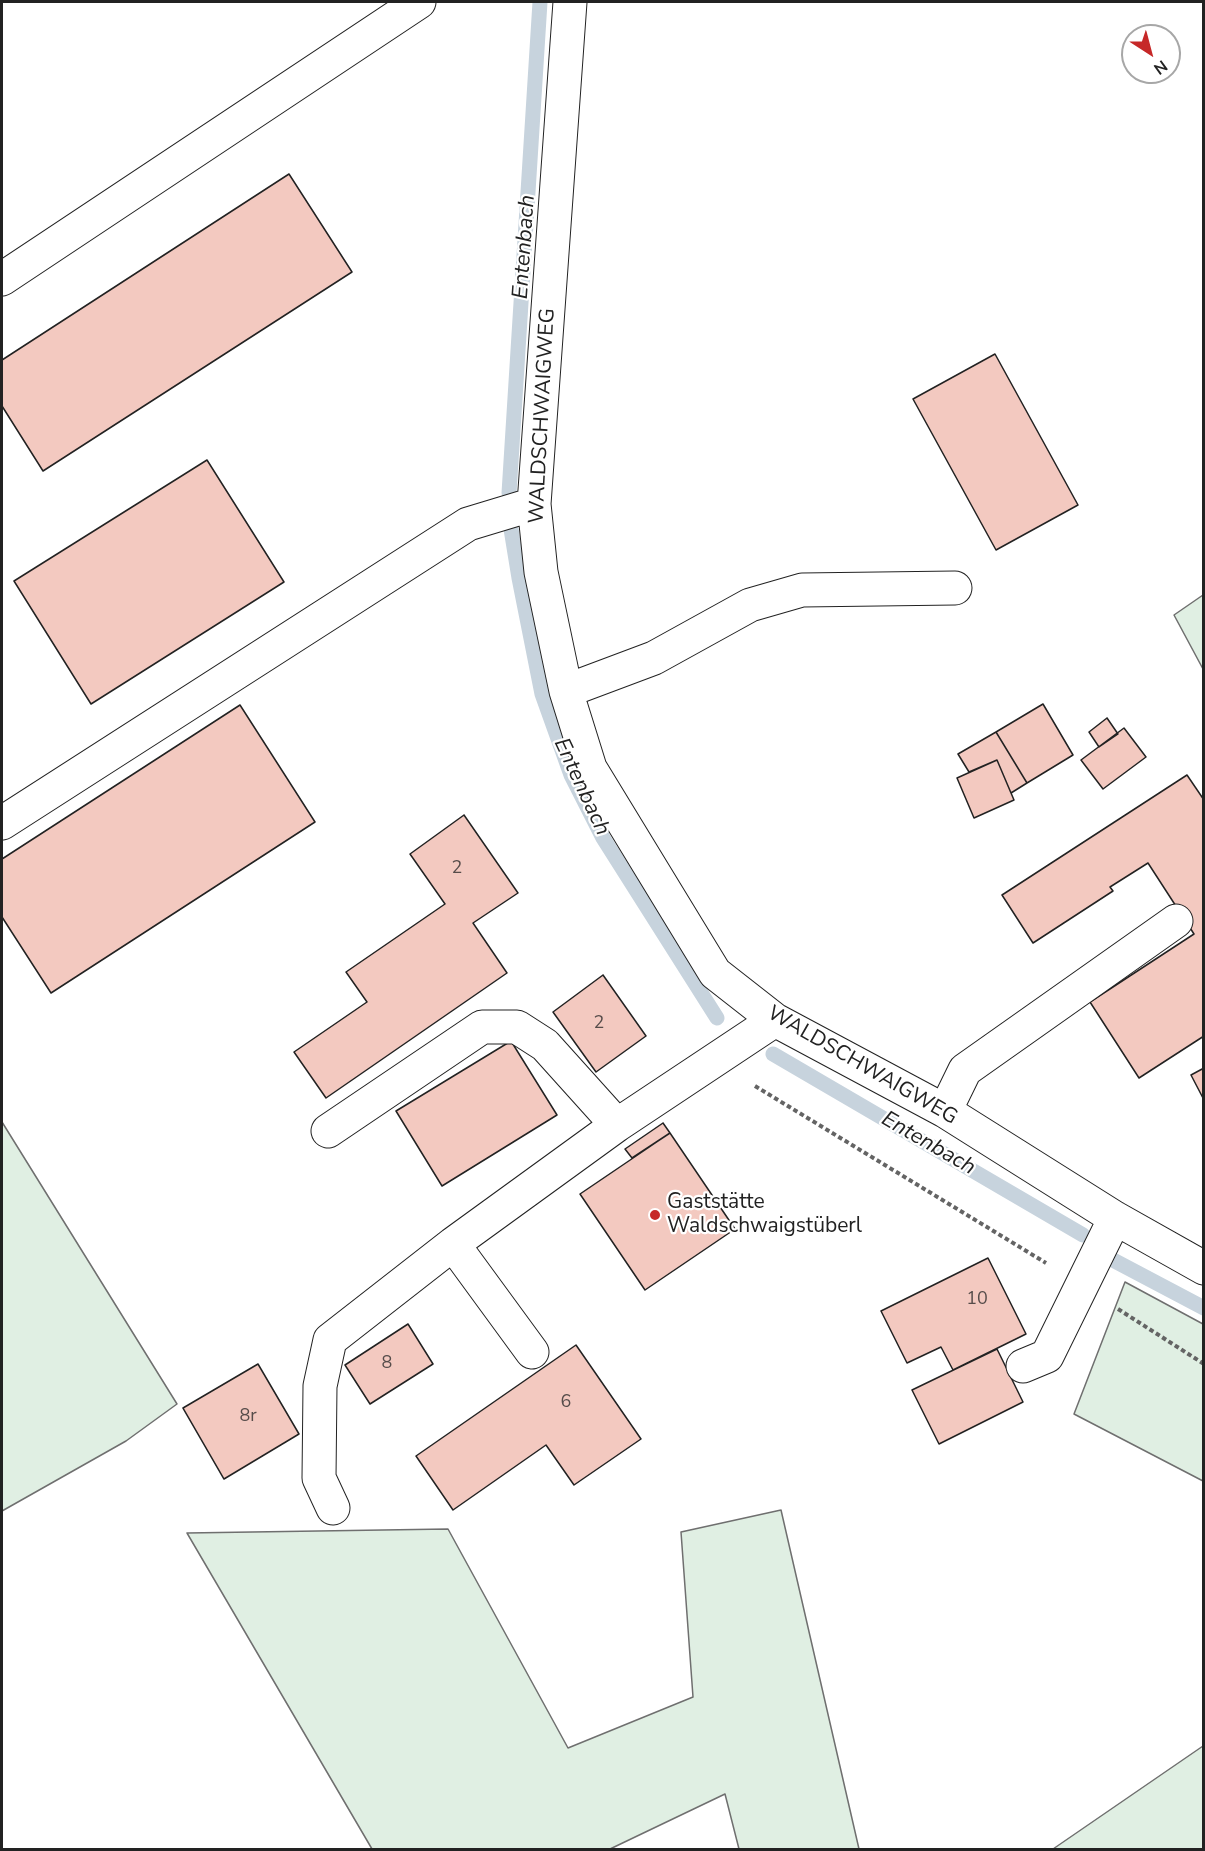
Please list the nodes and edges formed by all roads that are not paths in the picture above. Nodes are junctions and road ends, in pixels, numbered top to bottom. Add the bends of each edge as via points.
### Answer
1 (419, 2) edge
2 (570, 2) edge
3 (2, 279) edge
4 (534, 504) junction
5 (955, 588) dead end
6 (566, 691) junction
7 (2, 823) edge
8 (1176, 921) dead end
9 (775, 1020) junction
10 (945, 1111) junction
11 (617, 1125) junction
12 (328, 1131) dead end
13 (1115, 1218) junction
14 (453, 1244) junction
15 (1203, 1268) edge
16 (532, 1352) dead end
17 (1023, 1366) dead end
18 (333, 1508) dead end

1 - 3 street
2 - 4 street, WALDSCHWAIGWEG
4 - 6 street, WALDSCHWAIGWEG via 541,572
4 - 7 street via 468,524
5 - 6 street via 802,590 750,605 654,658
6 - 9 street, WALDSCHWAIGWEG via 590,768 715,973
8 - 10 street via 965,1070
9 - 10 street, WALDSCHWAIGWEG
9 - 11 street
10 - 13 street, WALDSCHWAIGWEG
11 - 12 street via 545,1045 517,1027 482,1027
11 - 14 street
13 - 15 street, WALDSCHWAIGWEG
13 - 17 street via 1047,1356
14 - 16 street
14 - 18 street via 330,1340 320,1386 319,1478

